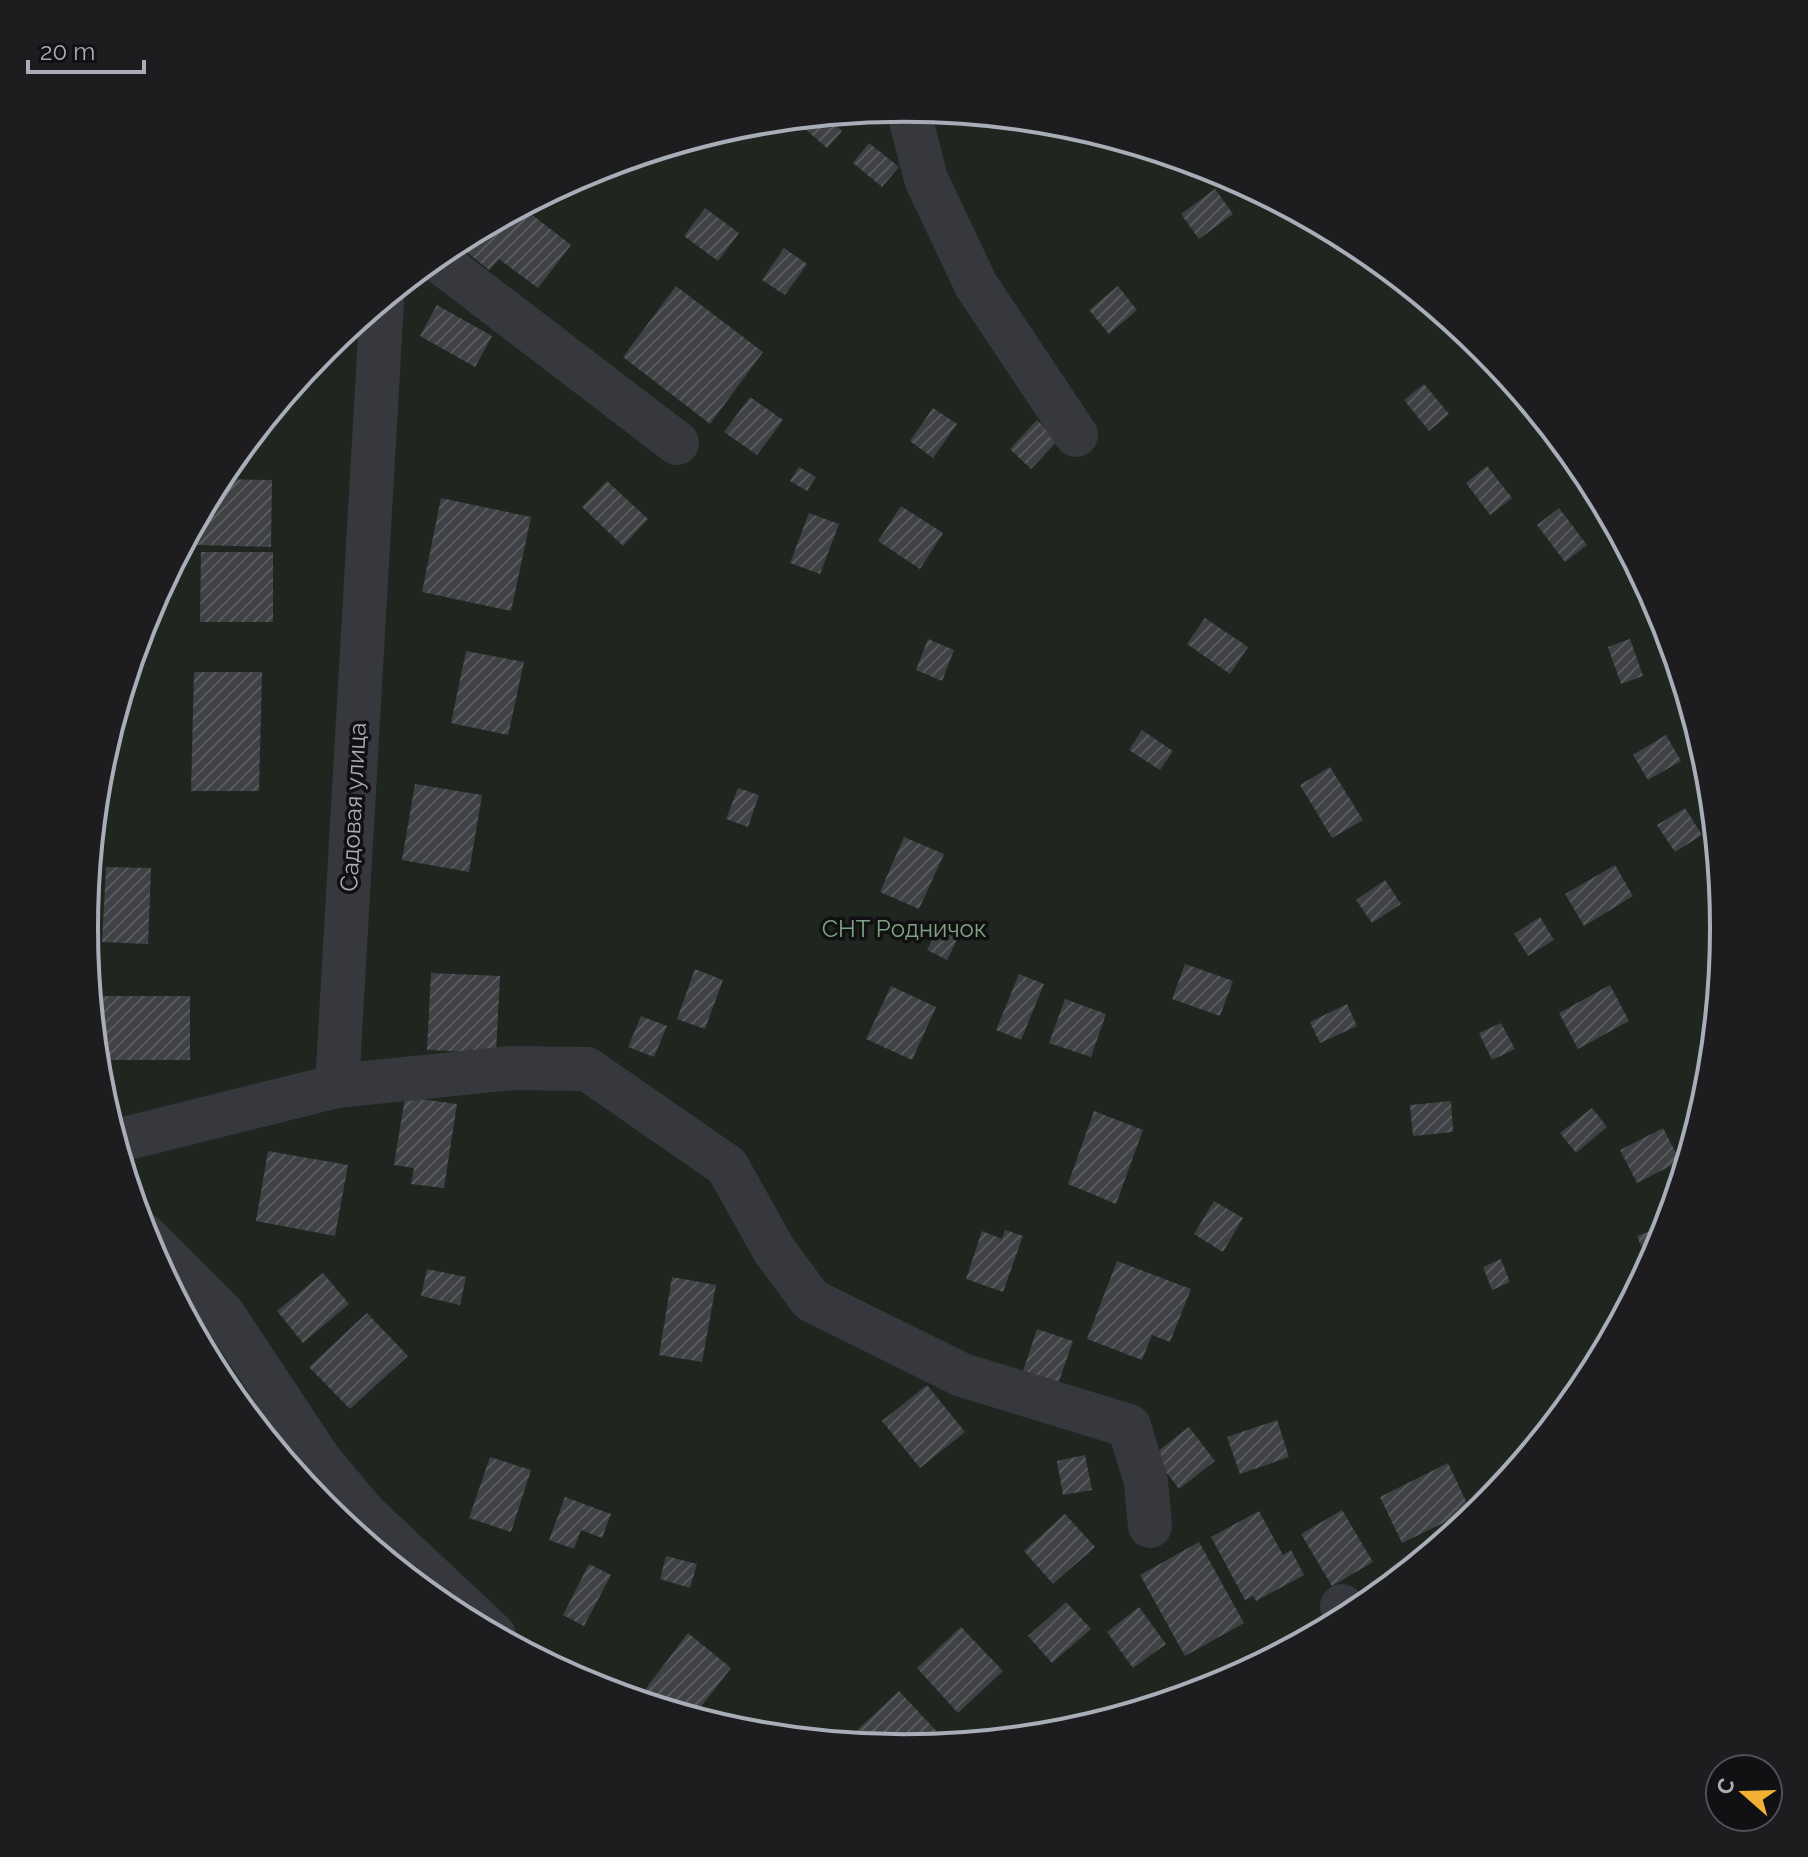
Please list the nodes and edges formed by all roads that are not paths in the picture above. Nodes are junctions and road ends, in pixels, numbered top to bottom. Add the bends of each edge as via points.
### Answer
1 (911, 122) edge
2 (445, 266) edge
3 (381, 316) edge
4 (1076, 435) dead end
5 (677, 443) dead end
6 (337, 1086) junction
7 (126, 1139) edge
8 (170, 1261) edge
9 (319, 1459) junction
10 (320, 1483) edge
11 (1150, 1526) dead end
12 (454, 1598) edge

1 - 4 street via 926,179 976,285
2 - 5 street
3 - 6 street, Садовая улица
6 - 7 street
6 - 11 street via 512,1068 587,1069 727,1166 774,1250 811,1300 962,1375 1129,1426 1146,1482
8 - 9 street via 223,1314
9 - 10 street
9 - 12 street via 365,1514

